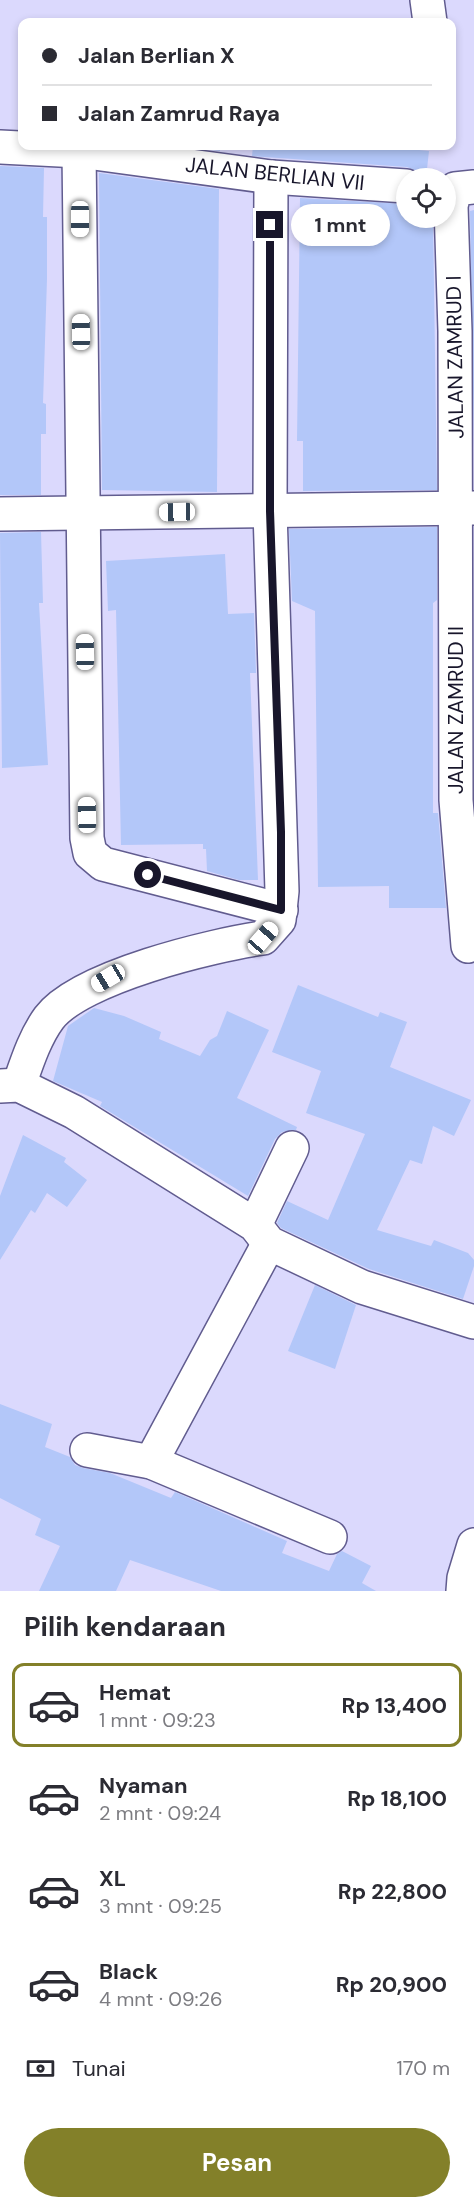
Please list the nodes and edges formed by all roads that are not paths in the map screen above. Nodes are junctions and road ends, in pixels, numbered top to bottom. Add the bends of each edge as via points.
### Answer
1 (428, 0) edge
2 (430, 18) edge
3 (0, 147) edge
4 (18, 148) edge
5 (59, 150) edge
6 (79, 151) junction
7 (271, 177) junction
8 (396, 185) edge
9 (456, 193) edge
10 (464, 331) edge
11 (465, 509) edge
12 (270, 511) junction
13 (84, 513) junction
14 (0, 514) edge
15 (465, 800) edge
16 (280, 915) junction
17 (468, 946) dead end
18 (9, 1085) edge
19 (292, 1148) dead end
20 (262, 1234) junction
21 (474, 1322) edge
22 (87, 1450) dead end
23 (151, 1462) junction
24 (330, 1537) dead end
25 (474, 1545) edge
26 (463, 1591) edge

1 - 2 street
3 - 4 street, JALAN BERLIAN VII
5 - 6 street, JALAN BERLIAN VII
6 - 7 street, JALAN BERLIAN VII
6 - 13 street
7 - 8 street, JALAN BERLIAN VII
7 - 12 street
9 - 10 street, JALAN ZAMRUD I
10 - 11 street, JALAN ZAMRUD I
11 - 12 street
11 - 15 street, JALAN ZAMRUD II
12 - 13 street
12 - 16 street via 281,820
13 - 14 street
13 - 16 street via 90,853 103,864
15 - 17 street, JALAN ZAMRUD II
16 - 18 street via 263,938 221,945 108,978 62,1005 50,1017
18 - 20 street via 74,1112
19 - 20 street
20 - 21 street via 362,1287
20 - 23 street
22 - 23 street
23 - 24 street
25 - 26 street

